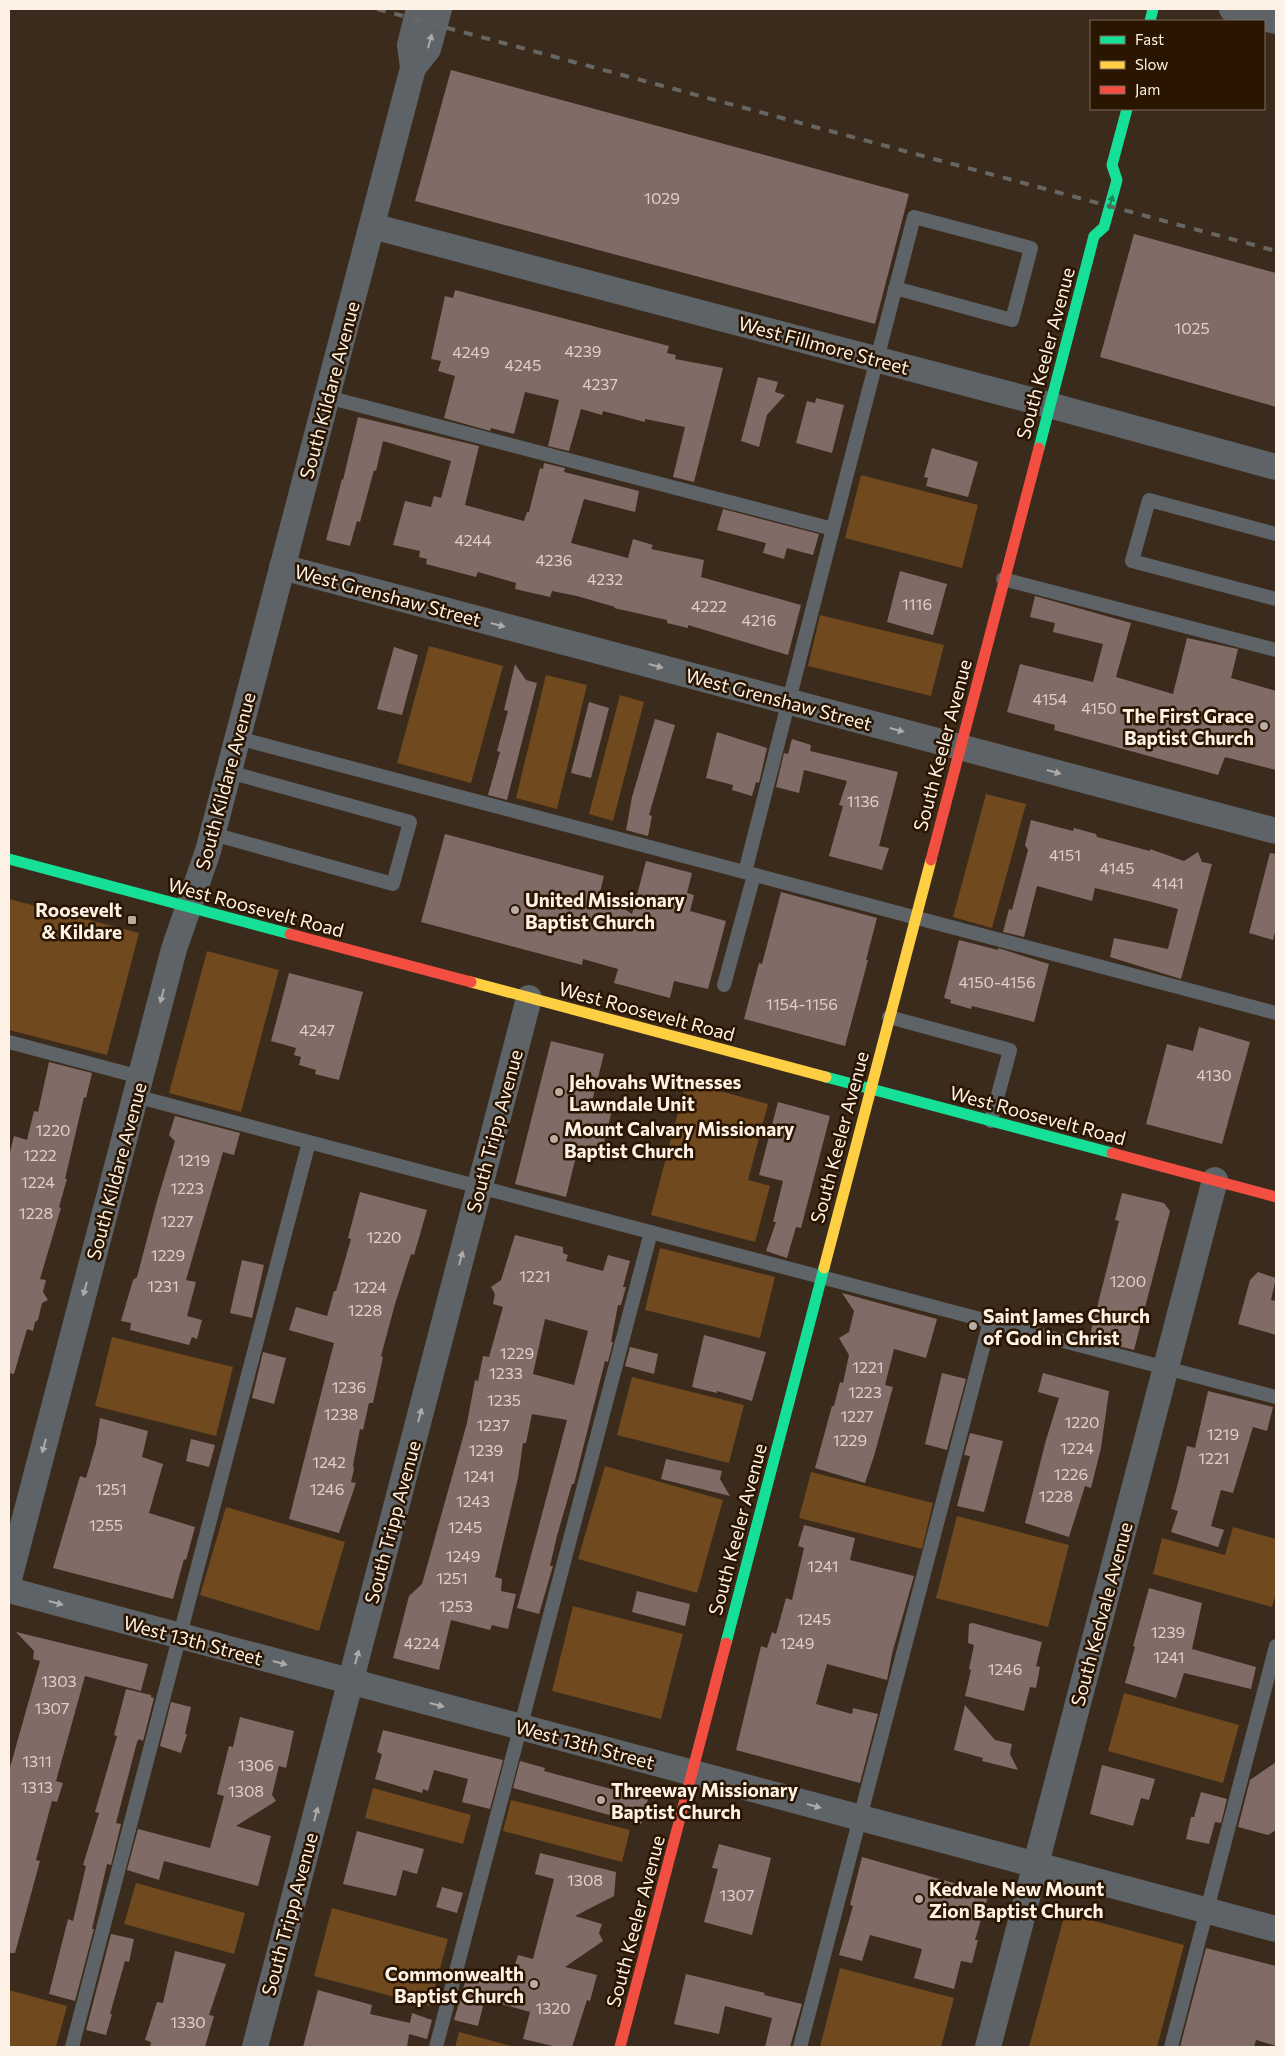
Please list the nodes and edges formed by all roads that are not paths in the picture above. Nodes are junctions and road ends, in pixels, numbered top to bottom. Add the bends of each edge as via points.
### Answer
1 (420, 9) edge
2 (439, 9) edge
3 (1232, 9) edge
4 (1276, 21) edge
5 (413, 68) junction
6 (1127, 110) edge
7 (1112, 164) junction
8 (1100, 176) dead end
9 (1087, 224) dead end
10 (372, 226) junction
11 (1094, 236) junction
12 (895, 288) junction
13 (877, 359) junction
14 (327, 397) junction
15 (1049, 404) junction
16 (1276, 467) edge
17 (833, 530) junction
18 (1276, 534) edge
19 (282, 567) junction
20 (1004, 579) junction
21 (1276, 599) edge
22 (1276, 650) edge
23 (788, 701) junction
24 (238, 738) junction
25 (960, 747) junction
26 (229, 772) junction
27 (1276, 831) edge
28 (213, 834) junction
29 (9, 859) edge
30 (749, 873) junction
31 (189, 907) junction
32 (915, 918) junction
33 (724, 985) dead end
34 (529, 998) junction
35 (1276, 1014) edge
36 (889, 1016) junction
37 (9, 1042) edge
38 (138, 1086) junction
39 (870, 1088) junction
40 (991, 1121) junction
41 (309, 1142) junction
42 (1215, 1180) junction
43 (479, 1187) junction
44 (1276, 1196) edge
45 (651, 1232) junction
46 (821, 1277) junction
47 (990, 1321) junction
48 (1166, 1368) junction
49 (1276, 1397) edge
50 (9, 1579) edge
51 (9, 1590) edge
52 (180, 1636) junction
53 (1276, 1646) edge
54 (350, 1682) junction
55 (520, 1727) junction
56 (691, 1773) junction
57 (860, 1818) junction
58 (1035, 1865) junction
59 (1207, 1911) junction
60 (1276, 1929) edge
61 (72, 2047) edge
62 (254, 2047) edge
63 (436, 2047) edge
64 (620, 2047) edge
65 (800, 2047) edge
66 (988, 2047) edge
67 (1170, 2047) edge

1 - 5 street, South Kildare Avenue via 410,45
5 -> 2 street, South Kildare Avenue via 428,49
3 - 4 street
5 - 10 street, South Kildare Avenue
6 - 7 street, South Keeler Avenue
7 - 8 street, South Keeler Avenue
11 -> 7 street, South Keeler Avenue via 1104,227 1117,180
9 - 11 street
10 - 13 street, West Fillmore Street
10 - 14 street, South Kildare Avenue
11 - 15 street, South Keeler Avenue
12 - 12 lane via 1012,320 1031,248 914,217
12 - 13 lane
13 - 15 street, West Fillmore Street
13 - 17 lane
14 - 17 lane
14 - 19 street, South Kildare Avenue
15 - 16 street, West Fillmore Street
15 - 20 street, South Keeler Avenue
17 - 23 lane
18 - 21 lane via 1149,500 1132,561
19 -> 23 street, West Grenshaw Street
19 - 24 street, South Kildare Avenue
20 - 22 lane
20 - 25 street, South Keeler Avenue
23 -> 25 street, West Grenshaw Street
23 - 30 lane
24 - 26 street, South Kildare Avenue
24 - 30 lane
25 -> 27 street, West Grenshaw Street
25 - 32 street, South Keeler Avenue
26 - 28 street, South Kildare Avenue
26 - 28 lane via 410,822 393,884
28 - 31 street, South Kildare Avenue
29 - 31 street, West Roosevelt Road
30 - 32 lane
30 - 33 lane
31 - 34 street, West Roosevelt Road
31 -> 38 street, South Kildare Avenue via 174,949
32 - 35 lane
32 - 36 street, South Keeler Avenue
34 - 39 street, West Roosevelt Road
34 - 43 street, South Tripp Avenue
36 - 39 street, South Keeler Avenue
36 - 40 lane via 1010,1050
37 - 38 lane
38 - 41 lane
38 -> 50 street, South Kildare Avenue
39 - 40 street, West Roosevelt Road
39 - 46 street, South Keeler Avenue
40 - 42 street, West Roosevelt Road
41 - 43 lane
41 - 52 lane
42 - 44 street, West Roosevelt Road
42 - 48 street, South Kedvale Avenue
43 - 45 lane
54 -> 43 street, South Tripp Avenue
45 - 46 lane
45 - 55 lane
46 - 47 lane
46 - 56 street, South Keeler Avenue
47 - 48 lane
47 - 57 lane
48 - 49 lane
48 - 58 street, South Kedvale Avenue
51 -> 52 street, West 13th Street
52 -> 54 street, West 13th Street
52 - 61 lane
53 - 59 lane
54 -> 55 street, West 13th Street
62 -> 54 street, South Tripp Avenue
55 - 56 street, West 13th Street
55 - 63 lane
56 -> 57 street, West 13th Street
56 - 64 street, South Keeler Avenue
57 - 58 street, West 13th Street
57 - 65 lane
58 - 59 street, West 13th Street
58 - 66 street, South Kedvale Avenue
59 - 60 street, West 13th Street
59 - 67 lane

